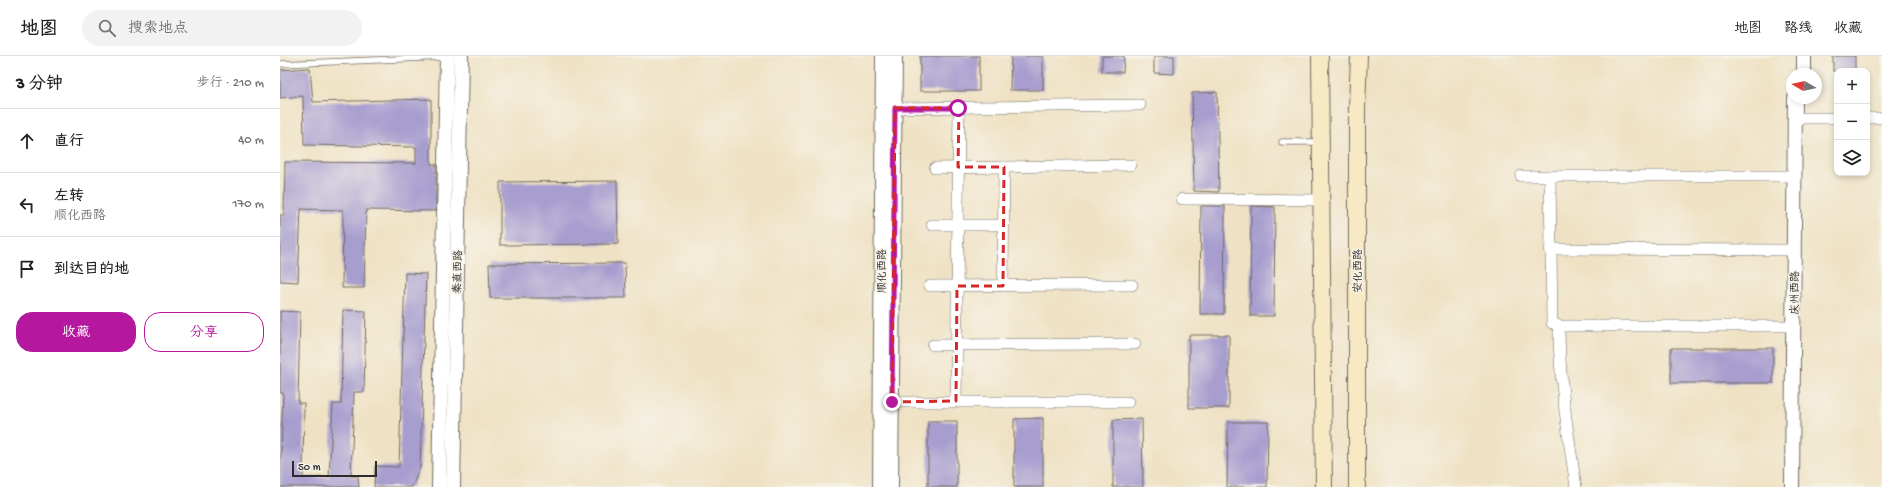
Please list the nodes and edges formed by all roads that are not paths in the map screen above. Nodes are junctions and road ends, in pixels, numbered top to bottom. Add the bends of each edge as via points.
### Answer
1 (452, 56) edge
2 (883, 56) edge
3 (895, 56) edge
4 (1320, 56) edge
5 (1359, 56) edge
6 (1795, 56) edge
7 (1804, 56) edge
8 (280, 64) edge
9 (1795, 68) edge
10 (1804, 68) edge
11 (1795, 104) edge
12 (1804, 104) edge
13 (1140, 105) dead end
14 (895, 108) junction
15 (958, 108) junction
16 (1803, 118) junction
17 (1834, 118) edge
18 (1870, 118) edge
19 (1882, 118) edge
20 (1282, 142) dead end
21 (1322, 142) junction
22 (1130, 165) dead end
23 (1004, 167) junction
24 (935, 168) dead end
25 (958, 168) junction
26 (1521, 176) dead end
27 (1550, 176) junction
28 (1795, 176) junction
29 (1182, 199) dead end
30 (1322, 200) junction
31 (932, 225) dead end
32 (958, 225) junction
33 (1003, 226) junction
34 (1550, 249) junction
35 (1794, 250) junction
36 (1132, 285) dead end
37 (930, 286) dead end
38 (957, 286) junction
39 (1003, 286) junction
40 (1559, 326) junction
41 (1793, 326) junction
42 (933, 344) dead end
43 (957, 344) junction
44 (1135, 344) dead end
45 (956, 401) junction
46 (892, 402) junction
47 (1128, 402) dead end
48 (439, 487) edge
49 (453, 487) edge
50 (880, 487) edge
51 (891, 487) edge
52 (1324, 487) edge
53 (1357, 487) edge
54 (1576, 487) edge
55 (1792, 487) edge
56 (1801, 487) edge

1 - 8 lane
1 - 48 street, 秦直西路
1 - 49 street, 秦直西路
2 - 50 street, 顺化西路
3 - 14 street, 顺化西路
4 - 21 main road
5 - 53 main road, 安化西路
6 - 9 street
7 - 10 street
11 - 28 street, 庆州西路
12 - 16 street, 庆州西路
13 - 15 street
14 - 15 street
14 - 46 street, 顺化西路
15 - 25 street
16 - 17 street
16 - 56 street, 庆州西路
18 - 19 street
20 - 21 lane
21 - 30 main road
22 - 23 street
23 - 25 street
23 - 33 street
24 - 25 street
25 - 32 street
26 - 27 street
27 - 28 street
27 - 34 street
28 - 35 street, 庆州西路
29 - 30 street
30 - 52 main road
31 - 32 street
32 - 33 street
32 - 38 street
33 - 39 street
34 - 35 street
34 - 40 street via 1552,323
35 - 41 street, 庆州西路
36 - 39 street
37 - 38 street
38 - 39 street
38 - 43 street
40 - 41 street
40 - 54 street via 1560,370
41 - 55 street, 庆州西路
42 - 43 street
43 - 44 street
43 - 45 street
45 - 46 street
45 - 47 street
46 - 51 street, 顺化西路

